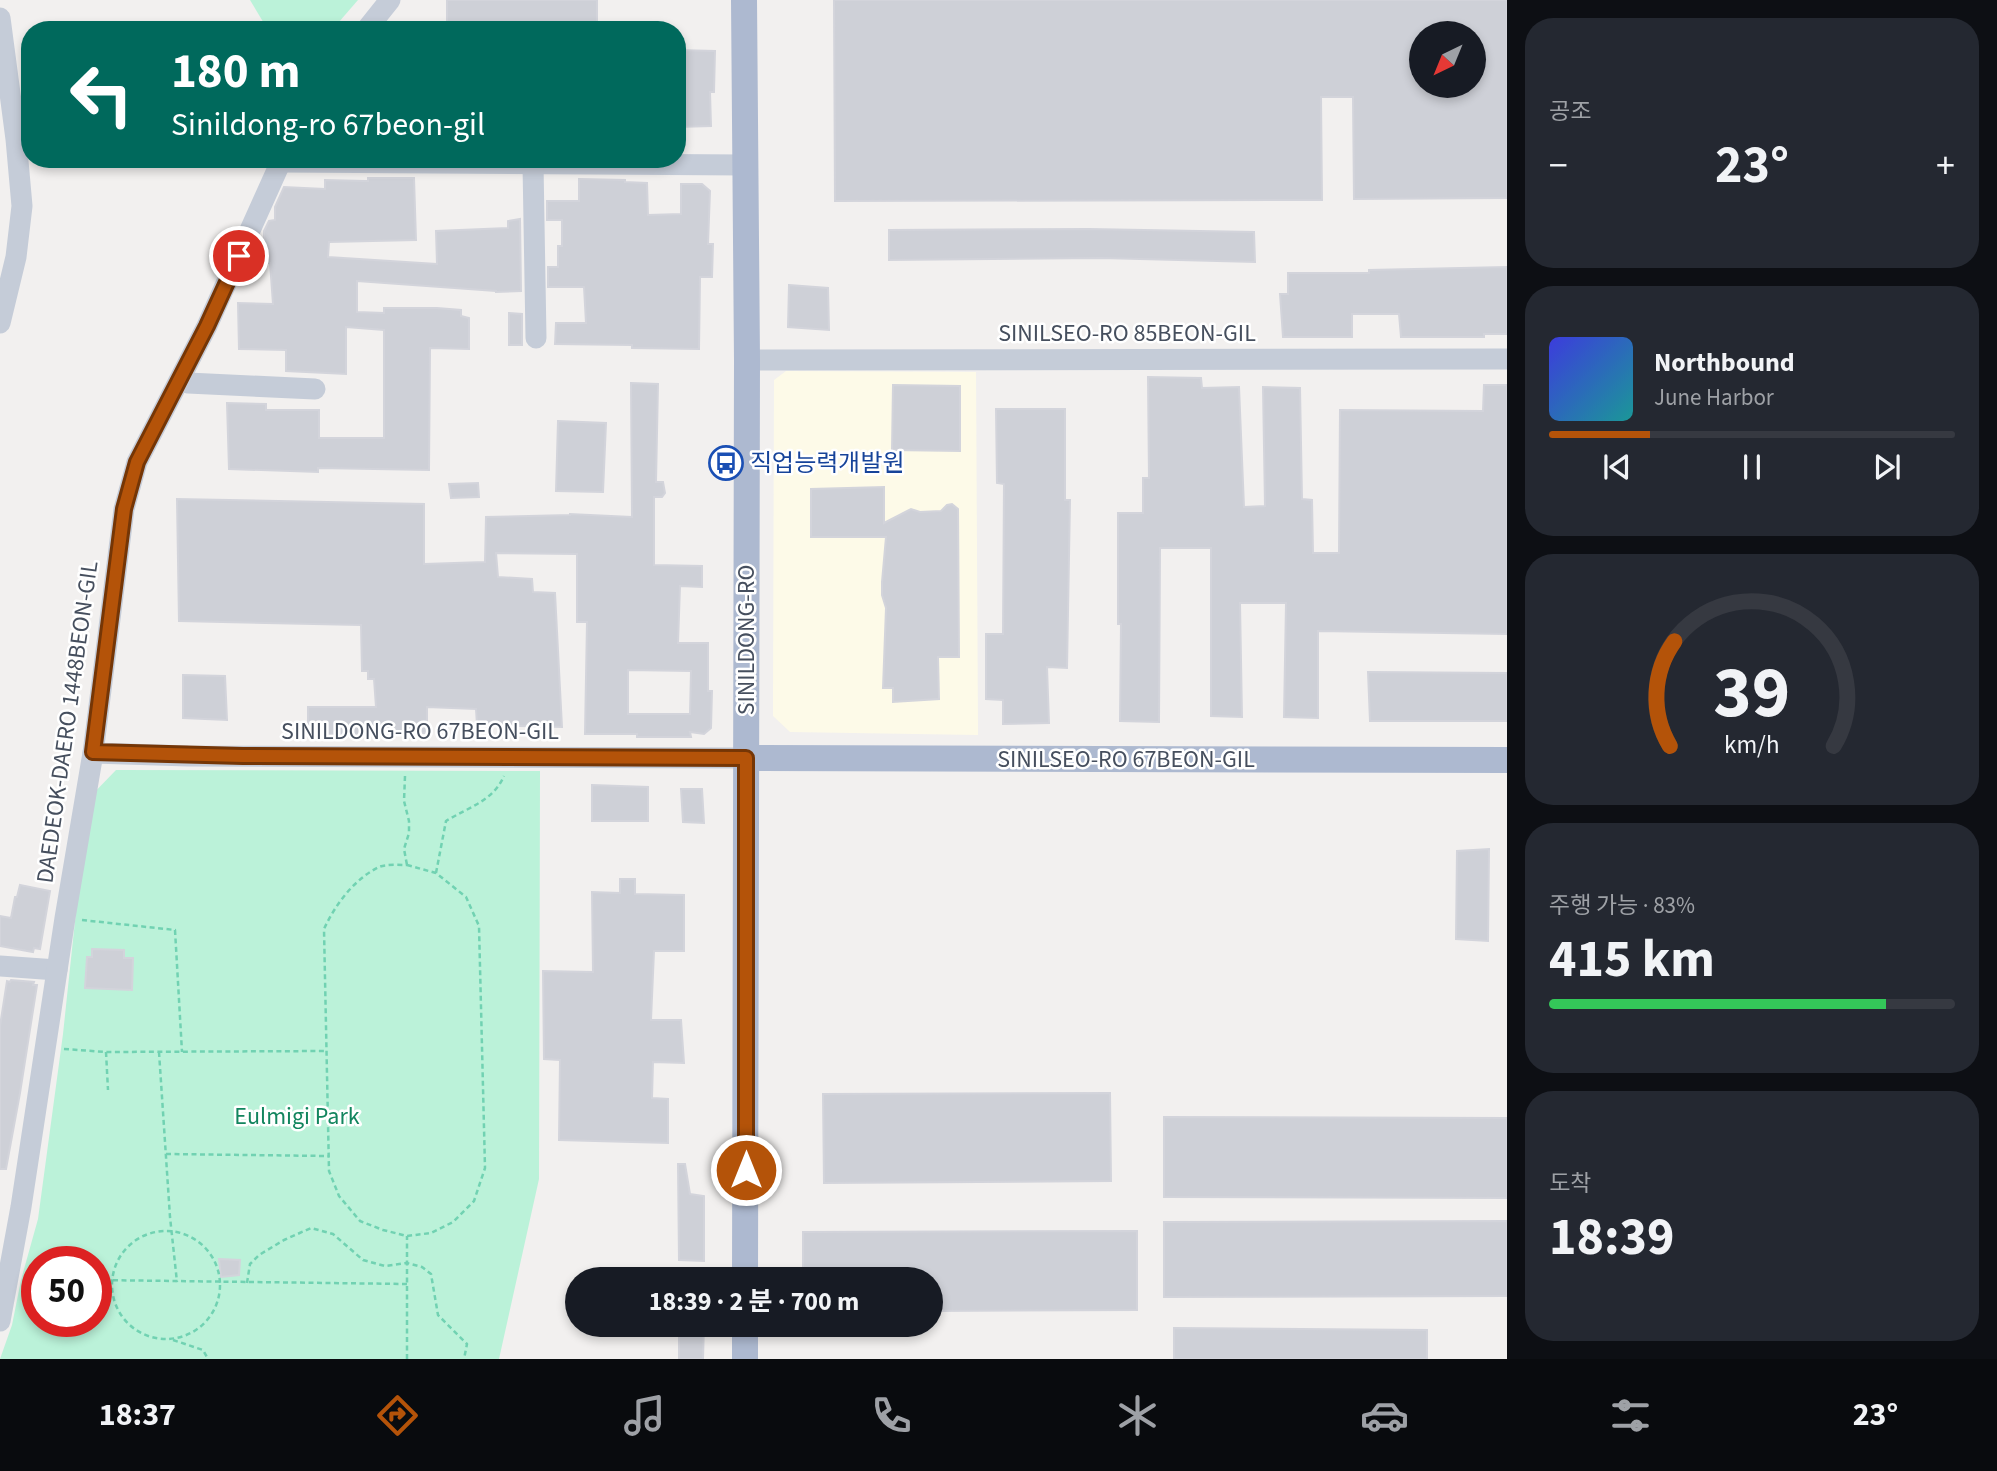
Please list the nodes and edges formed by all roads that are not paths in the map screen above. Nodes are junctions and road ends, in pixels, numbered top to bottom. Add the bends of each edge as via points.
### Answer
1 (390, 0) edge
2 (744, 0) edge
3 (0, 18) edge
4 (373, 21) edge
5 (686, 164) edge
6 (745, 165) junction
7 (278, 168) edge
8 (533, 168) edge
9 (0, 323) edge
10 (536, 338) dead end
11 (1507, 359) edge
12 (747, 360) junction
13 (178, 381) junction
14 (315, 389) dead end
15 (93, 752) junction
16 (746, 758) junction
17 (1507, 760) edge
18 (0, 966) edge
19 (57, 970) junction
20 (745, 1267) edge
21 (0, 1321) edge
22 (745, 1337) edge
23 (745, 1359) edge

1 - 4 street
2 - 6 main road, SINILDONG-RO
3 - 9 street via 22,206 16,257
5 - 6 street
6 - 12 main road, SINILDONG-RO
7 - 13 street, DAEDEOK-DAERO 1448BEON-GIL
8 - 10 street
11 - 12 street, SINILSEO-RO 85BEON-GIL
12 - 16 main road, SINILDONG-RO
13 - 14 street
13 - 15 street, DAEDEOK-DAERO 1448BEON-GIL via 137,462 124,509
15 - 16 street, SINILDONG-RO 67BEON-GIL
15 - 19 street, DAEDEOK-DAERO 1448BEON-GIL
16 - 17 main road, SINILSEO-RO 67BEON-GIL
16 - 20 main road, SINILDONG-RO
18 - 19 street
19 - 21 street, DAEDEOK-DAERO 1448BEON-GIL
22 - 23 main road

